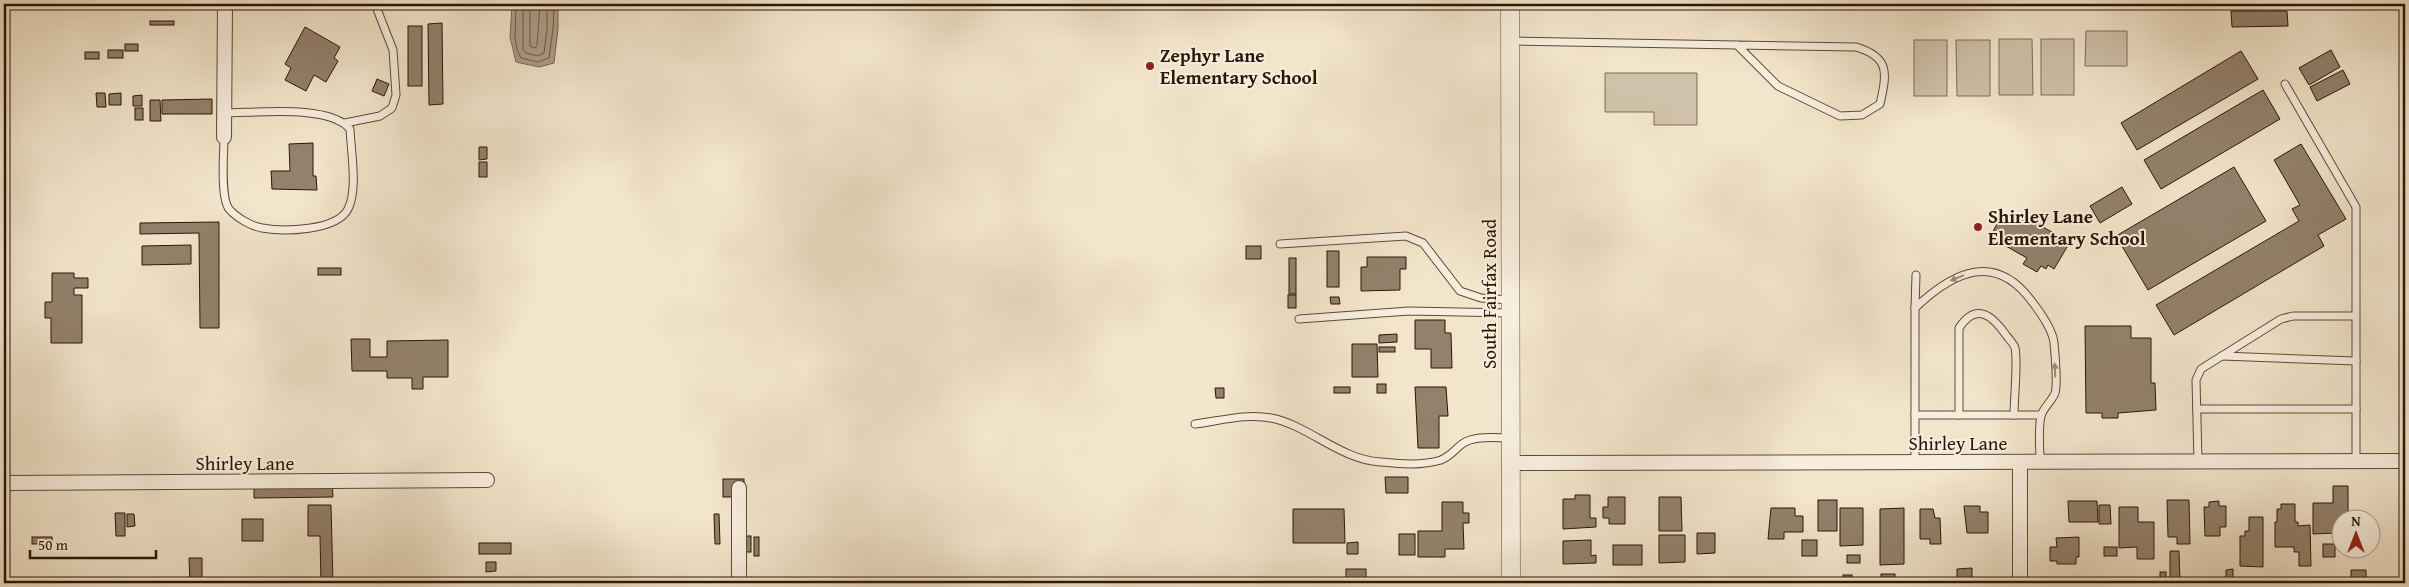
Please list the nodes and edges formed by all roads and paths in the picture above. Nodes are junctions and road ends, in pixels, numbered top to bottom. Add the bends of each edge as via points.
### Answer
1 (225, 4) edge
2 (374, 4) edge
3 (1510, 4) edge
4 (1510, 41) junction
5 (1738, 45) junction
6 (2285, 84) dead end
7 (224, 113) junction
8 (345, 123) junction
9 (224, 137) joint
10 (1280, 244) dead end
11 (1916, 275) dead end
12 (1510, 307) junction
13 (1915, 308) junction
14 (2356, 316) junction
15 (1299, 319) dead end
16 (2222, 356) junction
17 (2356, 361) junction
18 (2197, 409) junction
19 (2356, 409) junction
20 (1915, 414) junction
21 (1959, 415) junction
22 (2014, 415) junction
23 (2041, 415) junction
24 (1195, 424) dead end
25 (1511, 438) junction
26 (2198, 461) junction
27 (2356, 461) junction
28 (2405, 461) edge
29 (1914, 462) junction
30 (2020, 462) junction
31 (2040, 462) junction
32 (1511, 463) junction
33 (487, 480) dead end
34 (4, 483) edge
35 (739, 488) dead end
36 (739, 583) edge
37 (1511, 583) edge
38 (2020, 583) edge

1 - 7 street
2 - 8 lane via 393,50 396,95 392,108 380,116
3 - 4 street, South Fairfax Road
4 - 5 lane
4 - 12 street, South Fairfax Road
5 - 5 lane via 1856,47 1872,52 1882,62 1885,84 1880,104 1862,115 1840,116 1778,86
6 - 14 lane via 2356,207
7 - 8 lane via 303,113
7 - 9 street
8 - 9 lane via 350,129 353,198 347,212 330,222 309,228 261,228 228,207 224,197
10 - 12 lane via 1406,236 1424,243 1460,291
11 - 13 lane
12 - 15 lane
12 - 25 street, South Fairfax Road
13 - 20 lane
23 -> 13 lane via 2056,391 2054,340 2022,287 2005,276 1973,272 1933,290
14 - 16 lane via 2293,316 2281,319
14 - 17 lane
16 - 17 lane
16 - 18 lane via 2197,374
17 - 19 lane
18 - 19 lane
18 - 26 lane
19 - 27 lane
20 - 21 lane
20 - 29 lane
21 - 22 lane
21 - 22 lane via 1959,328 1966,317 1986,314 1997,322 2015,348
22 - 23 lane
23 - 31 lane
24 - 25 lane via 1271,418 1336,449 1377,462 1413,464 1450,456 1461,444 1471,440
25 - 32 street, South Fairfax Road
26 - 27 street, Shirley Lane
26 - 31 street, Shirley Lane
27 - 28 street, Shirley Lane
29 - 30 street, Shirley Lane
29 - 32 street, Shirley Lane
30 - 31 street, Shirley Lane
30 - 38 street
32 - 37 street, South Fairfax Road
33 - 34 street, Shirley Lane
35 - 36 street

